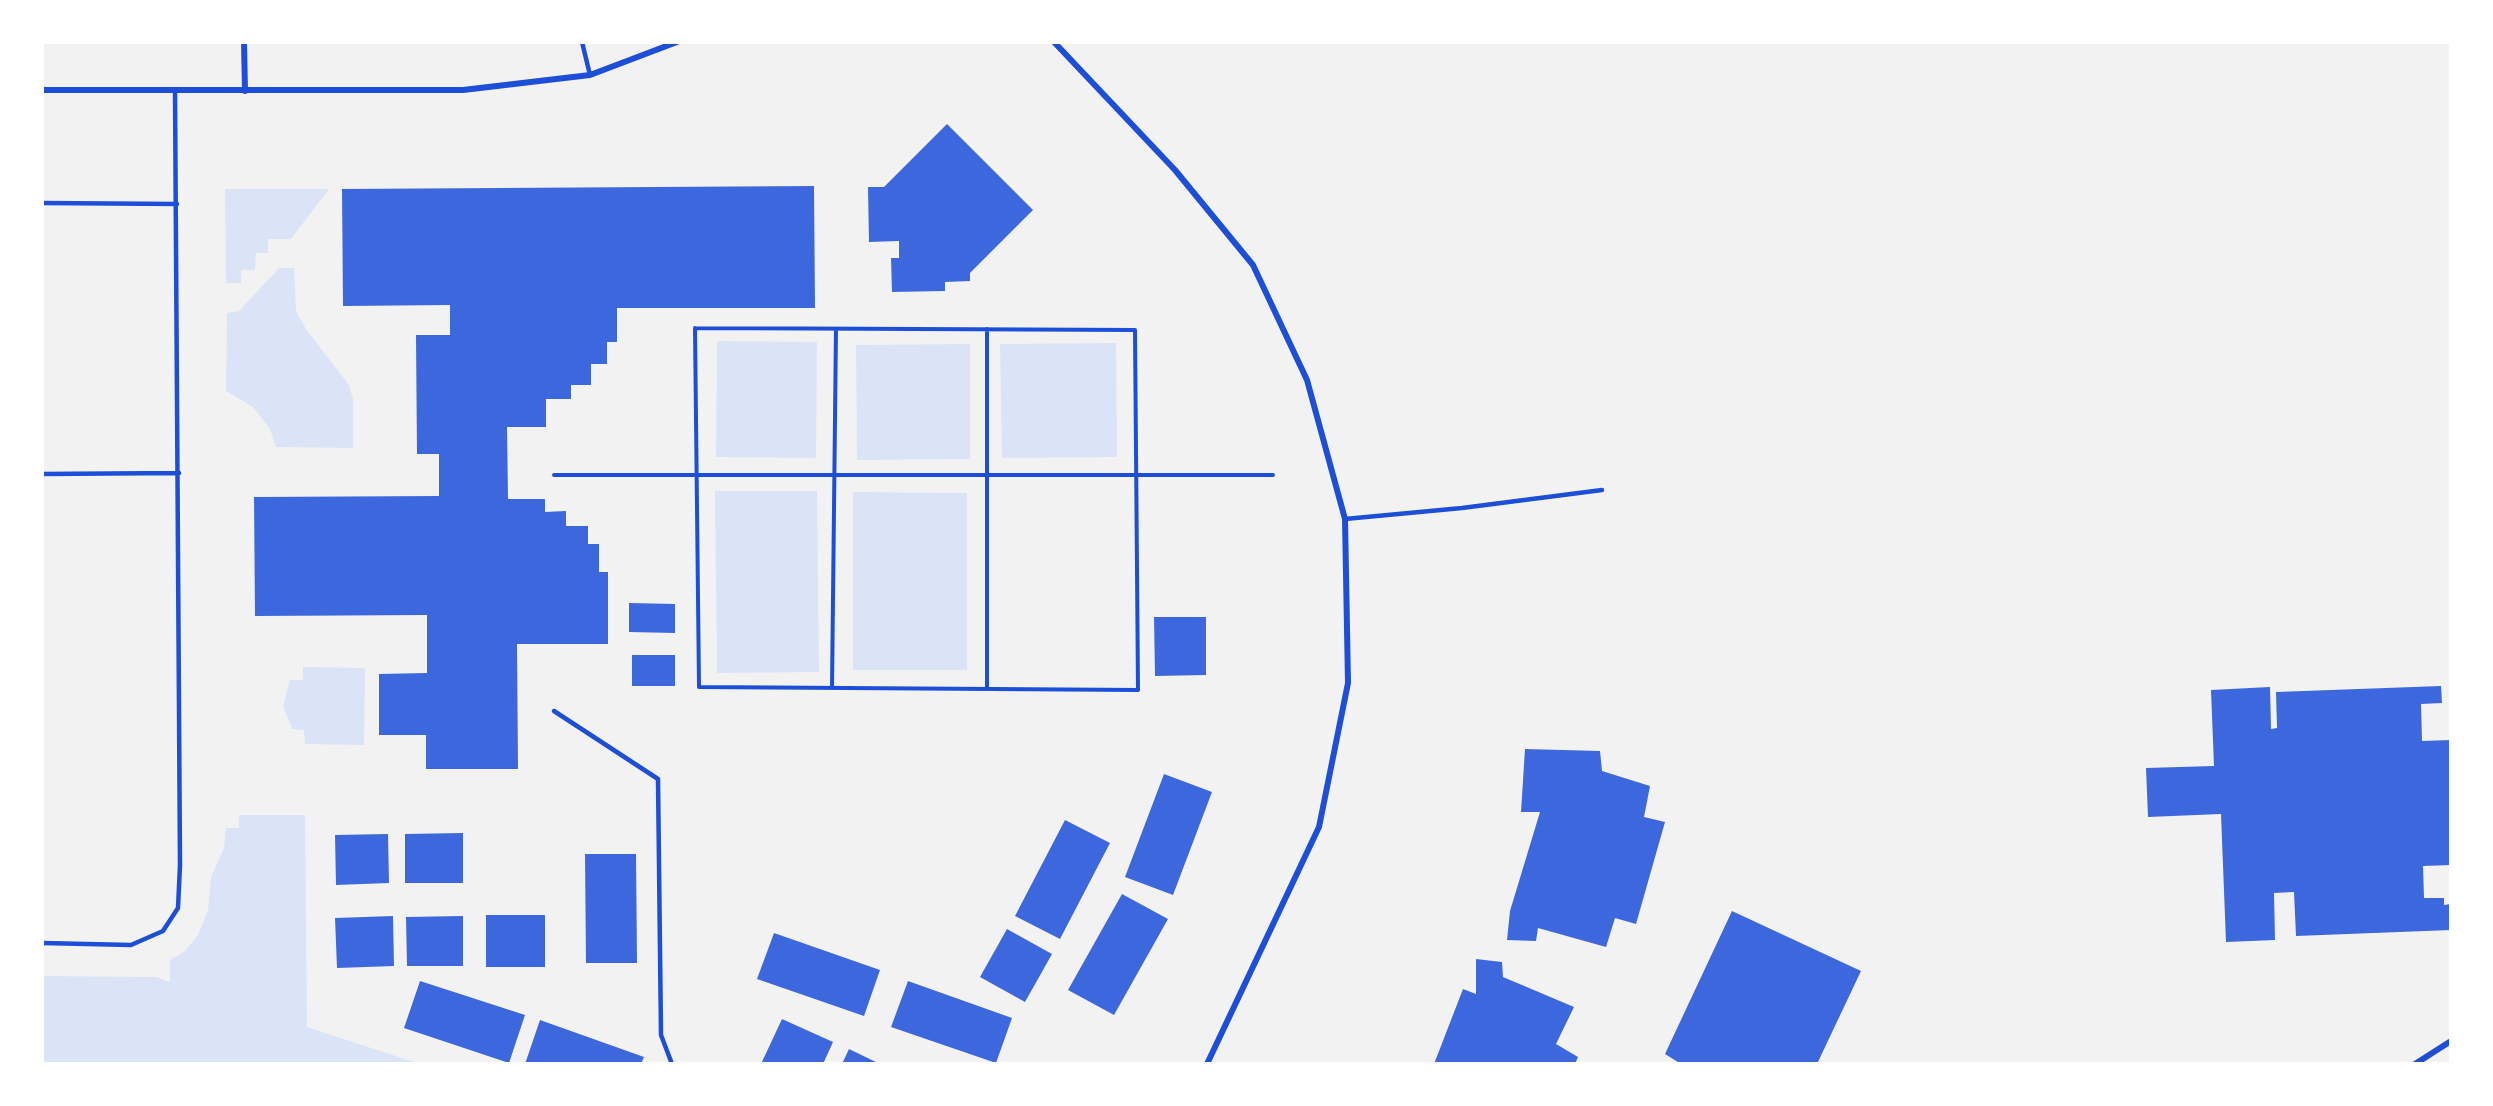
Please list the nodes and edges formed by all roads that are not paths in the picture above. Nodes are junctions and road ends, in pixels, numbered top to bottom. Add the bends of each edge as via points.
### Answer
1 (244, 42) edge
2 (582, 42) edge
3 (677, 42) edge
4 (1054, 42) edge
5 (590, 75) junction
6 (42, 90) edge
7 (175, 91) junction
8 (245, 91) junction
9 (42, 203) edge
10 (177, 204) junction
11 (179, 473) junction
12 (42, 474) edge
13 (1602, 490) dead end
14 (1345, 519) junction
15 (554, 711) dead end
16 (42, 943) edge
17 (2451, 1041) edge
18 (672, 1064) edge
19 (1207, 1064) edge
20 (2415, 1064) edge

1 - 8 street
2 - 5 lane
3 - 5 street
4 - 14 street via 1175,171 1252,265 1307,380
5 - 8 street via 463,90
6 - 7 street
7 - 8 street
7 - 10 lane
9 - 10 lane
10 - 11 lane
11 - 12 lane
11 - 16 lane via 178,908 163,931 131,945
13 - 14 lane
14 - 19 street via 1348,683 1319,827
15 - 18 lane via 658,779 661,1035
17 - 20 street

